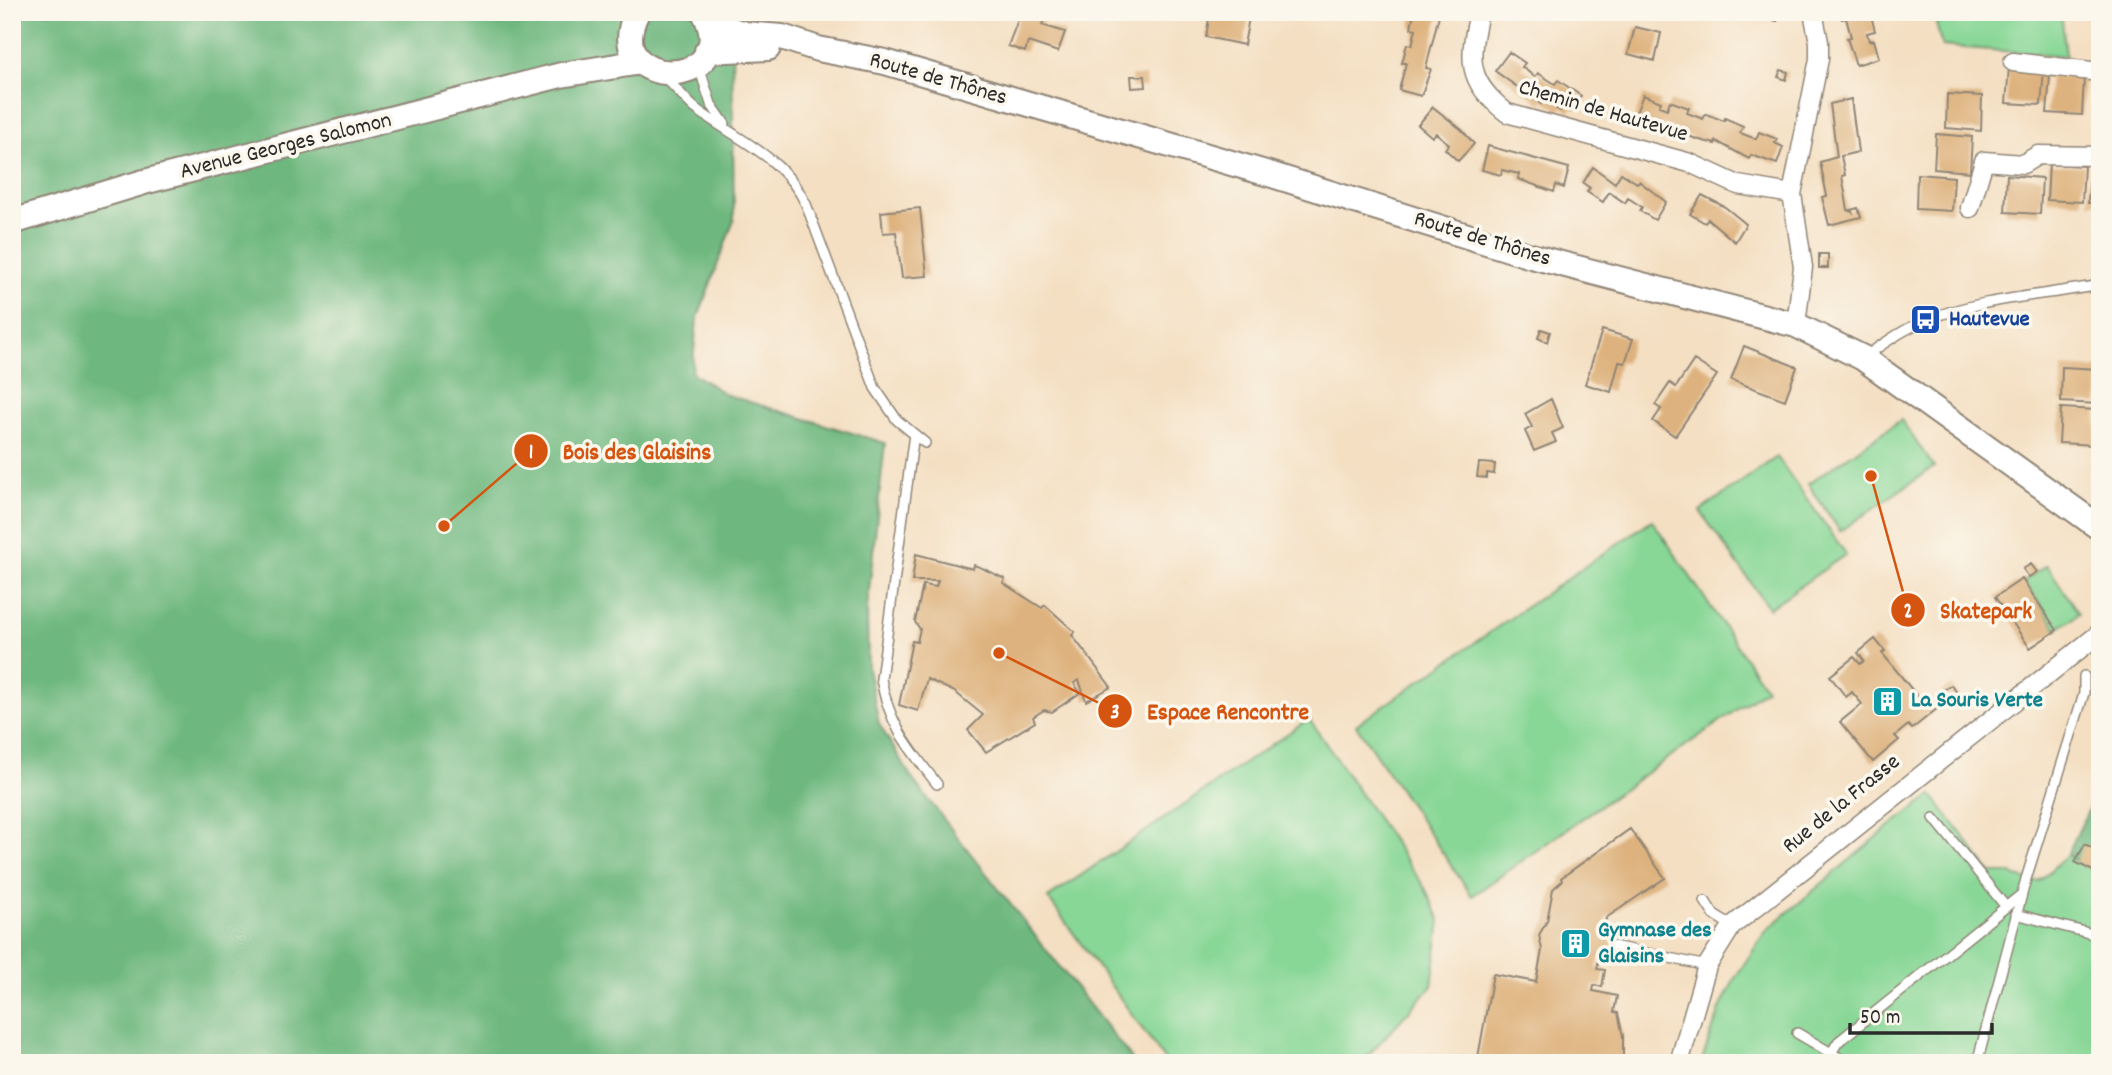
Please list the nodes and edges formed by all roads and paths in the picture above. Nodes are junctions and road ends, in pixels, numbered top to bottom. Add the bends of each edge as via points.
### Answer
1 (1479, 12) edge
2 (1813, 12) edge
3 (707, 17) edge
4 (635, 18) edge
5 (818, 49) junction
6 (703, 58) junction
7 (2013, 62) dead end
8 (651, 68) junction
9 (2100, 72) edge
10 (561, 75) junction
11 (728, 128) junction
12 (2100, 156) edge
13 (1792, 194) junction
14 (1970, 208) dead end
15 (12, 222) edge
16 (2100, 285) edge
17 (1796, 325) junction
18 (1863, 358) junction
19 (914, 434) junction
20 (925, 443) dead end
21 (2100, 528) edge
22 (2100, 633) edge
23 (2084, 676) dead end
24 (937, 784) dead end
25 (1934, 818) dead end
26 (2022, 894) junction
27 (1705, 901) dead end
28 (2006, 907) junction
29 (2016, 914) junction
30 (1732, 926) junction
31 (2100, 936) edge
32 (1614, 946) dead end
33 (1707, 965) junction
34 (1797, 1033) dead end
35 (1828, 1058) edge
36 (1679, 1063) edge
37 (1847, 1063) edge
38 (1977, 1063) edge

1 - 13 street, Chemin de Hautevue via 1470,55 1473,69 1507,113 1690,163 1738,185
2 - 13 street via 1819,59
3 - 5 main road, Route de Thônes via 745,34 782,37
3 - 6 main road via 711,37
4 - 8 main road via 635,54
4 - 10 main road, Avenue Georges Salomon
5 - 6 main road, Route de Thônes via 745,48
5 - 17 main road, Route de Thônes via 885,62 1531,256
6 - 8 main road, Route de Thônes via 681,74
6 - 11 lane via 702,84
7 - 9 street
8 - 10 main road, Avenue Georges Salomon
8 - 11 lane via 695,108
10 - 15 main road, Avenue Georges Salomon via 144,182
11 - 19 lane via 778,164 800,192 875,388 889,410
12 - 14 street via 2038,155 2022,164 1984,160
13 - 17 street via 1803,267
16 - 18 lane via 1962,308 1891,338
17 - 18 main road, Route de Thônes
18 - 21 main road, Route de Thônes
19 - 20 lane
19 - 24 lane via 881,678 886,709
22 - 30 street, Rue de la Frasse
23 - 26 lane via 2084,693
25 - 28 lane
26 - 28 lane
26 - 29 lane
27 - 30 lane via 1720,920
28 - 35 lane via 1838,1042
29 - 31 lane
29 - 38 lane
30 - 33 street, Rue de la Frasse
32 - 33 lane
33 - 36 street, Rue de la Frasse
34 - 35 lane
35 - 37 lane

